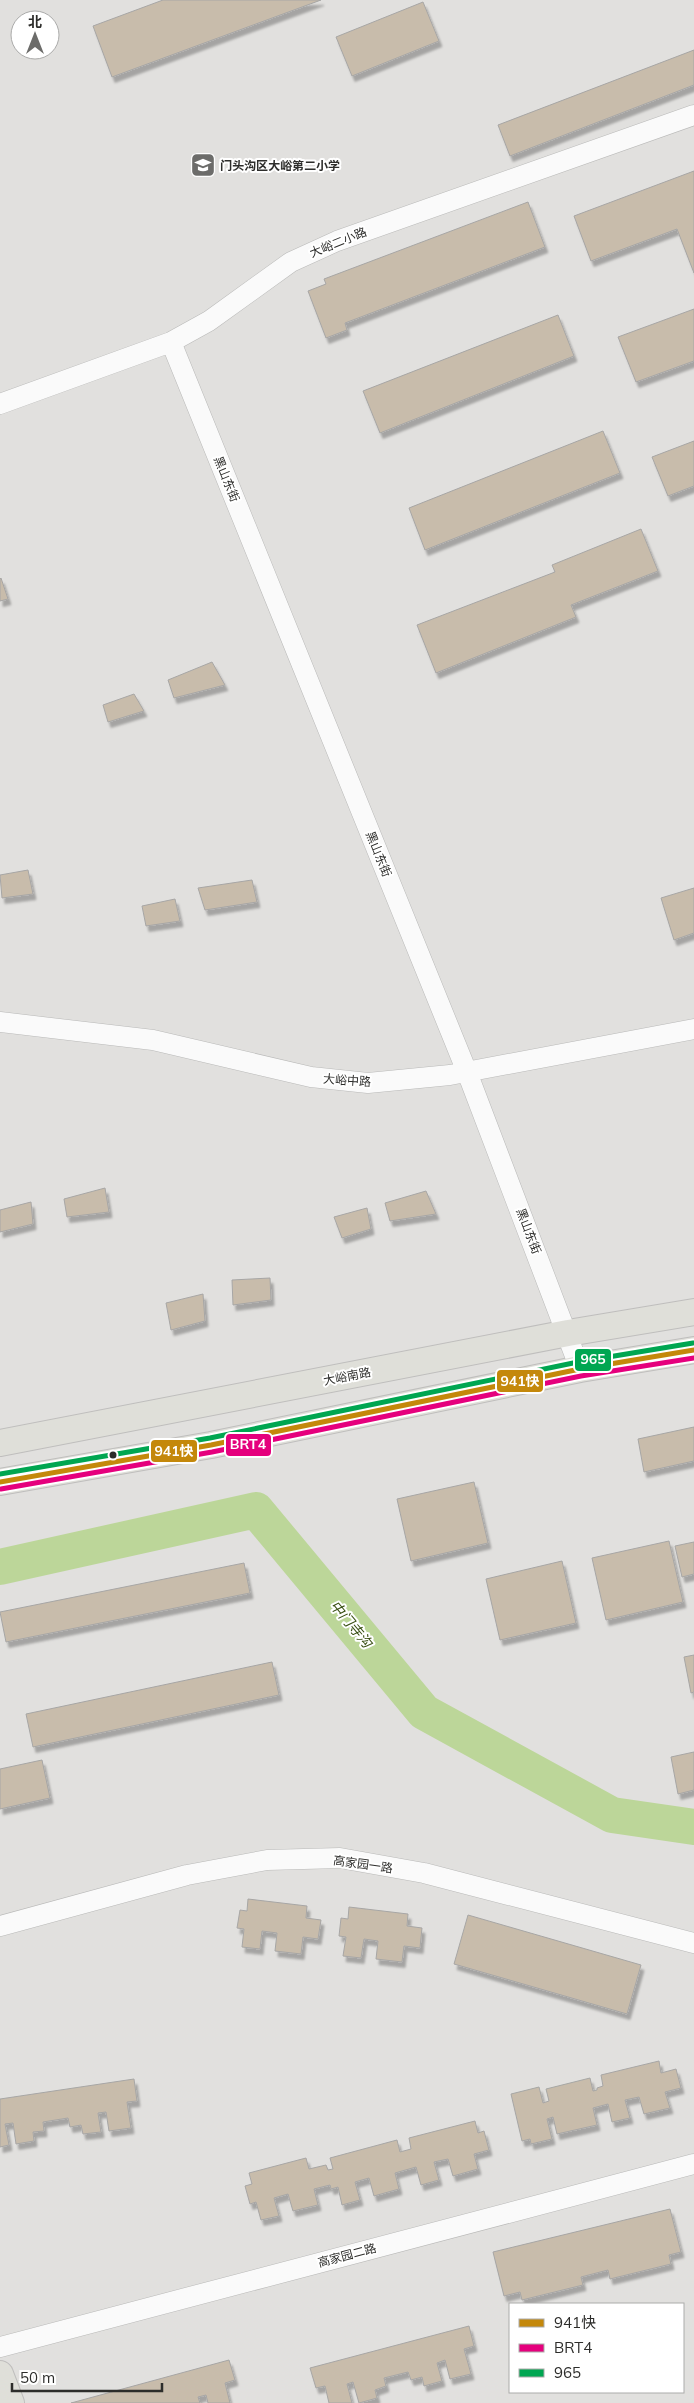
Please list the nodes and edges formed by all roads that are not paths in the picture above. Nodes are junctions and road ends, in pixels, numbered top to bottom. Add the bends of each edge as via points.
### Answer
1 (694, 115) edge
2 (171, 342) junction
3 (0, 404) edge
4 (0, 1022) edge
5 (694, 1029) edge
6 (467, 1072) junction
7 (694, 1312) edge
8 (568, 1333) junction
9 (694, 1350) edge
10 (580, 1369) junction
11 (0, 1443) edge
12 (0, 1482) edge
13 (0, 1926) edge
14 (694, 1943) edge
15 (694, 2164) edge
16 (0, 2347) edge
17 (0, 2374) edge
18 (12, 2403) edge

1 - 2 street, 大峪二小路 via 337,241 291,262 210,321
2 - 3 street, 大峪二小路
2 - 6 street, 黑山东街
4 - 6 street, 大峪中路 via 153,1040 312,1077 368,1083
5 - 6 street, 大峪中路
6 - 8 street, 黑山东街
7 - 8 main road, 大峪南路
8 - 10 street, 黑山东街
8 - 11 main road, 大峪南路
9 - 10 main road
10 - 12 main road via 211,1445
13 - 14 street, 高家园一路 via 187,1875 267,1860 340,1858 424,1874
15 - 16 street, 高家园二路
17 - 18 main road

